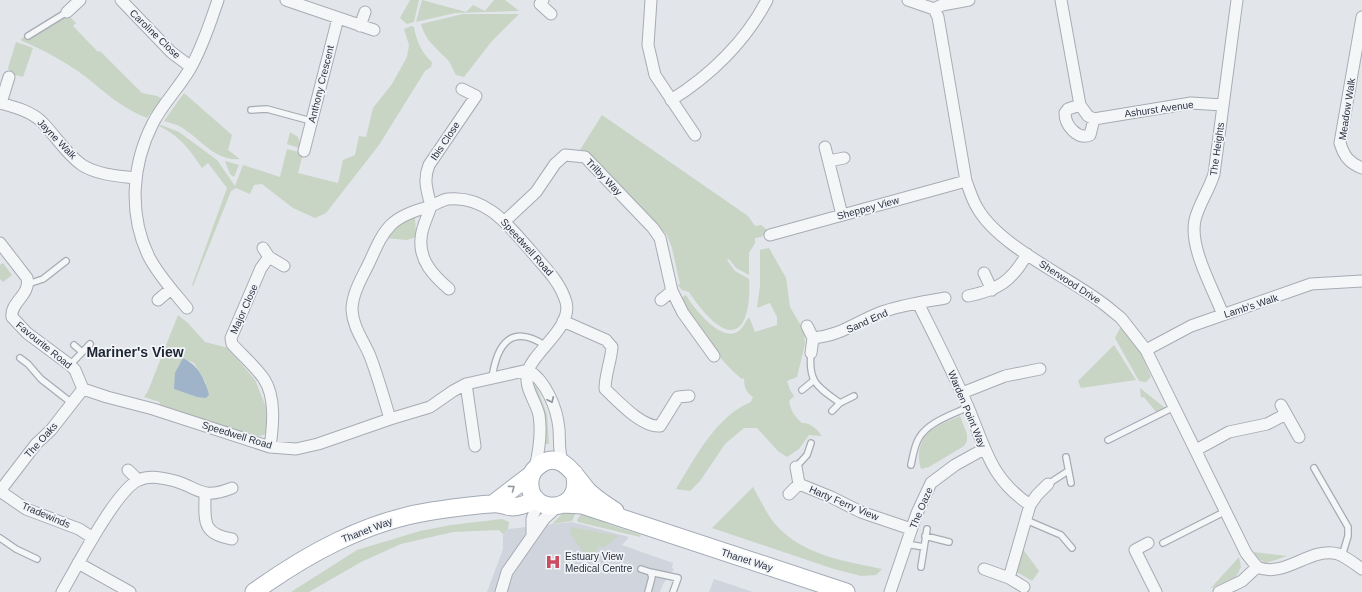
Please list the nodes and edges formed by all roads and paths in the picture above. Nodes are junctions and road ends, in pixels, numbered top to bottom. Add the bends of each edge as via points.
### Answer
1 (80, 0) edge
2 (121, 0) edge
3 (218, 0) edge
4 (286, 0) edge
5 (543, 0) edge
6 (651, 0) edge
7 (767, 0) edge
8 (908, 0) edge
9 (969, 0) edge
10 (1062, 0) edge
11 (1238, 0) edge
12 (934, 9) junction
13 (67, 12) joint
14 (365, 12) dead end
15 (551, 14) dead end
16 (1362, 17) edge
17 (338, 18) junction
18 (360, 26) junction
19 (374, 30) dead end
20 (28, 36) dead end
21 (1361, 36) edge
22 (191, 67) junction
23 (9, 77) dead end
24 (462, 89) dead end
25 (671, 100) junction
26 (1, 103) edge
27 (1080, 105) junction
28 (1223, 105) junction
29 (251, 110) dead end
30 (1094, 119) junction
31 (311, 121) junction
32 (696, 135) dead end
33 (825, 147) dead end
34 (304, 150) dead end
35 (844, 158) dead end
36 (829, 161) junction
37 (1362, 168) edge
38 (136, 178) junction
39 (966, 181) junction
40 (431, 206) junction
41 (842, 215) junction
42 (505, 221) junction
43 (770, 235) dead end
44 (0, 243) edge
45 (1027, 254) junction
46 (66, 261) dead end
47 (284, 266) dead end
48 (984, 273) dead end
49 (1362, 281) edge
50 (28, 284) junction
51 (172, 288) junction
52 (449, 289) dead end
53 (992, 290) junction
54 (672, 291) junction
55 (968, 296) dead end
56 (944, 298) dead end
57 (158, 300) dead end
58 (661, 300) dead end
59 (918, 303) junction
60 (187, 308) dead end
61 (1223, 315) junction
62 (563, 321) junction
63 (807, 326) dead end
64 (813, 338) junction
65 (74, 344) dead end
66 (90, 344) dead end
67 (546, 346) junction
68 (1146, 350) junction
69 (82, 352) junction
70 (811, 353) joint
71 (714, 356) dead end
72 (20, 358) dead end
73 (70, 365) junction
74 (1040, 369) dead end
75 (528, 370) junction
76 (492, 379) junction
77 (813, 381) junction
78 (466, 384) junction
79 (83, 389) junction
80 (802, 390) dead end
81 (962, 394) junction
82 (689, 396) dead end
83 (854, 396) dead end
84 (840, 403) junction
85 (73, 404) junction
86 (968, 407) junction
87 (1174, 407) junction
88 (832, 411) dead end
89 (390, 419) junction
90 (1299, 438) dead end
91 (1108, 440) dead end
92 (811, 443) dead end
93 (270, 446) junction
94 (475, 446) dead end
95 (984, 449) junction
96 (1196, 450) junction
97 (1066, 457) dead end
98 (911, 465) dead end
99 (569, 468) junction
100 (796, 468) joint
101 (1314, 468) dead end
102 (128, 470) dead end
103 (534, 471) junction
104 (1068, 471) junction
105 (138, 480) junction
106 (1071, 483) dead end
107 (799, 484) junction
108 (1048, 484) joint
109 (232, 488) dead end
110 (0, 491) edge
111 (205, 494) junction
112 (789, 494) dead end
113 (537, 500) junction
114 (494, 503) junction
115 (561, 505) junction
116 (1030, 505) junction
117 (1226, 511) junction
118 (1026, 520) junction
119 (648, 528) junction
120 (911, 529) junction
121 (926, 529) dead end
122 (532, 536) junction
123 (925, 536) junction
124 (0, 538) edge
125 (93, 538) junction
126 (232, 539) dead end
127 (949, 542) dead end
128 (1148, 543) dead end
129 (1163, 543) dead end
130 (906, 544) junction
131 (924, 547) junction
132 (1072, 548) dead end
133 (1342, 556) junction
134 (37, 559) dead end
135 (78, 563) junction
136 (921, 567) dead end
137 (1258, 567) junction
138 (641, 569) dead end
139 (984, 569) dead end
140 (1362, 569) edge
141 (650, 572) junction
142 (1009, 578) junction
143 (1024, 587) dead end
144 (62, 592) edge
145 (130, 592) edge
146 (254, 592) edge
147 (501, 592) edge
148 (648, 592) edge
149 (673, 592) edge
150 (846, 592) edge
151 (890, 592) edge
152 (1156, 592) edge
153 (1220, 592) edge

1 - 13 street
2 - 22 street, Caroline Close via 171,52
3 - 22 street
4 - 17 street
5 - 15 street via 540,4
6 - 25 street via 648,45 655,75
7 - 25 street via 730,52 690,88
8 - 12 street
9 - 12 street
10 - 27 street
11 - 28 street, The Heights
12 - 39 street, Sherwood Drive via 938,17
13 - 20 lane
14 - 18 street
16 - 21 street, Meadow Walk
17 - 18 street
17 - 31 street, Anthony Crescent
18 - 19 street
21 - 37 street, Meadow Walk via 1340,143 1343,155
22 - 38 street via 154,121 141,152
23 - 26 street, Jayne Walk
24 - 40 street, Ibis Close via 476,96 429,164 424,181
25 - 32 street
26 - 38 street, Jayne Walk via 22,110 41,121 60,144 83,165 99,172
27 - 30 street via 1088,116
27 - 30 street via 1068,108 1065,113 1067,123 1074,131 1080,136 1090,135
28 - 30 street, Ashurst Avenue via 1191,103
28 - 61 street, The Heights via 1214,174 1207,195 1197,212 1194,230 1196,247
29 - 31 lane via 267,109
31 - 34 street, Anthony Crescent
33 - 36 street
35 - 36 street
36 - 41 street
38 - 51 street via 136,207 143,243 159,274
39 - 41 street, Sheppey View
39 - 45 street, Sherwood Drive via 972,199 988,222
40 - 42 street, Speedwell Road via 447,199 473,201 488,208
40 - 52 street via 421,239 423,256 426,266
40 - 89 street, Speedwell Road via 408,212 394,220 379,242 354,297 352,309 356,327 369,355
41 - 43 street, Sheppey View
42 - 54 street, Trilby Way via 536,192 559,159 565,155 584,157 660,238
42 - 62 street, Speedwell Road via 554,277 566,304
44 - 50 street via 27,278
45 - 53 street via 1014,274
45 - 68 street, Sherwood Drive via 1105,305 1120,318
46 - 50 lane via 43,279
47 - 93 street, Major Close via 266,253 231,338 232,344 264,380 269,393 272,411
48 - 53 street
49 - 61 street, Lamb's Walk via 1311,284
50 - 73 street, Favourite Road via 12,310 12,317 27,333
51 - 57 street
51 - 60 street
53 - 55 street
54 - 58 street
54 - 71 street, Trilby Way via 683,313
56 - 59 street, Sand End
59 - 64 street, Sand End via 879,313 830,336
59 - 81 street, Warden Point Way
61 - 68 street, Lamb's Walk via 1191,326
62 - 67 street, Speedwell Road
62 - 82 street via 606,340 612,347 605,389 632,414 653,427 660,426 678,397
63 - 64 street
64 - 70 street
65 - 69 lane
66 - 69 lane
67 - 75 street, Speedwell Road
67 - 76 lane via 530,337 512,338 503,343 498,351
68 - 87 street, Sherwood Drive
69 - 73 lane
70 - 77 lane
72 - 85 lane via 41,379
73 - 79 street, Favourite Road via 75,370
74 - 81 street via 1005,376
75 - 76 street, Speedwell Road
75 -> 99 street via 539,379 553,404 559,425 560,451
75 - 103 street via 527,384 540,424
76 - 78 street, Speedwell Road
77 - 80 lane
77 - 84 lane via 823,392
78 - 89 street, Speedwell Road via 430,407
78 - 94 street
79 - 85 street, The Oaks
79 - 93 street, Speedwell Road
81 - 86 street, Warden Point Way
83 - 84 lane
84 - 88 lane
85 - 110 street, The Oaks via 36,444
86 - 95 street, Warden Point Way
86 - 98 lane via 925,431 917,442
87 - 91 lane
87 - 96 street, Sherwood Drive
89 - 93 street, Speedwell Road via 311,446 292,450
90 - 96 street via 1283,409 1261,426 1229,432
92 - 100 lane via 807,455
95 - 116 street, Warden Point Way via 1004,484
95 - 120 street, The Oaze via 955,465 931,483
96 - 117 street, Sherwood Drive
97 - 104 lane
99 - 103 main road, Thanet Way via 548,461
99 - 115 main road via 576,480 574,494
99 - 119 main road, Thanet Way via 588,491 603,503
100 - 107 street, Harty Ferry View
101 - 133 lane via 1348,527
102 - 105 street
103 - 113 main road via 530,487
114 -> 103 main road, Thanet Way
104 - 106 lane
104 - 108 lane
105 - 111 street via 151,477 176,482
105 - 125 street via 107,516
107 - 112 street, Harty Ferry View
107 - 120 street, Harty Ferry View via 861,512
108 - 116 street
109 - 111 street via 217,494
110 - 125 street, Tradewinds via 26,509 78,529
111 - 126 street via 206,523 210,531 220,537
113 - 114 main road, Thanet Way via 518,507
113 - 115 main road, Thanet Way via 551,507
113 - 122 street via 532,519
114 - 146 main road, Thanet Way via 409,516 367,528 294,564
115 - 119 main road, Thanet Way via 582,505
115 - 122 street via 544,519
116 - 118 street
117 - 129 lane
117 - 137 street, Sherwood Drive via 1249,559
118 - 132 lane via 1061,535
118 - 142 street
119 - 150 main road, Thanet Way
120 - 130 street, The Oaze
121 - 123 lane
122 - 147 street via 507,572
123 - 127 lane
123 - 131 lane
124 - 134 lane
125 - 135 street
128 - 152 street via 1135,550
130 - 131 lane
130 - 151 street, The Oaze
131 - 136 lane
133 - 137 street via 1320,555 1274,571
133 - 140 street
135 - 144 street
135 - 145 street
137 - 153 street via 1242,582
138 - 141 lane
139 - 142 street
141 - 148 lane via 652,577
141 - 149 lane via 678,578
142 - 143 street

